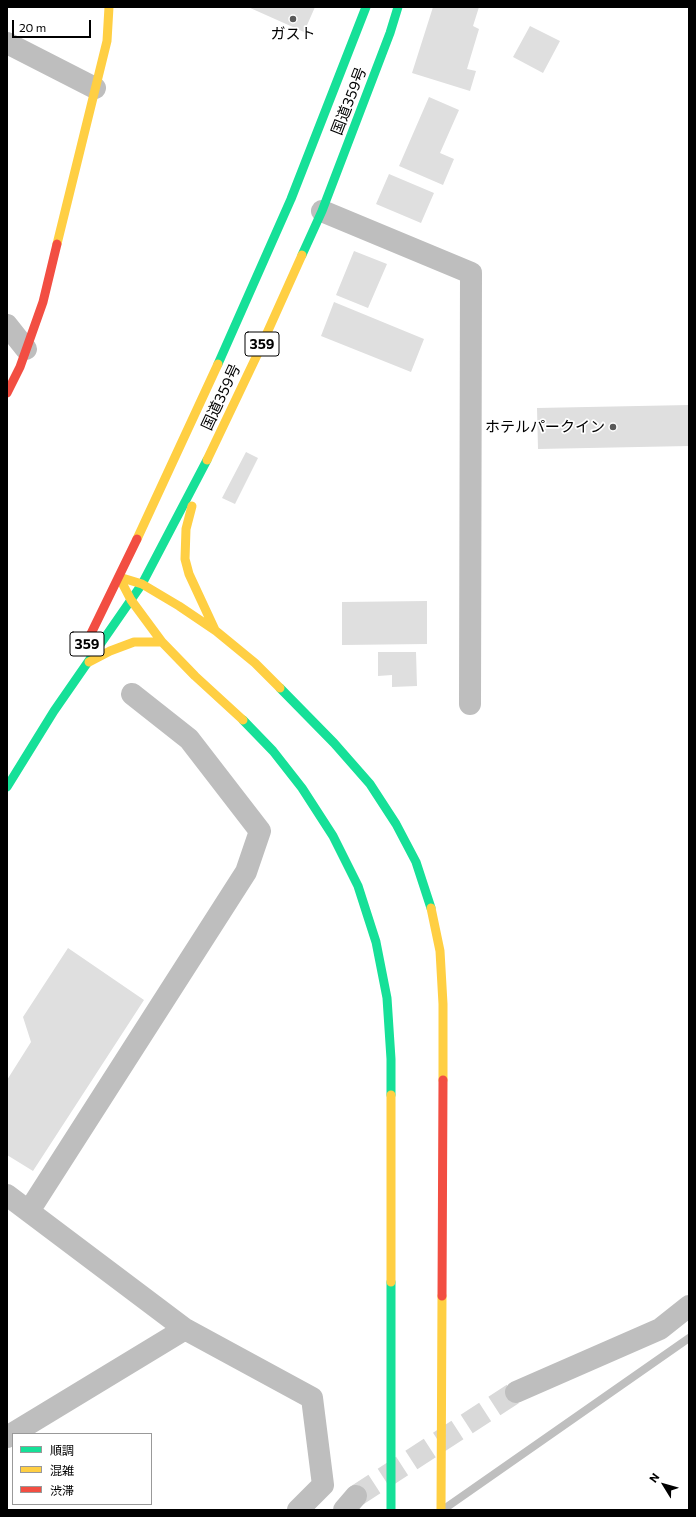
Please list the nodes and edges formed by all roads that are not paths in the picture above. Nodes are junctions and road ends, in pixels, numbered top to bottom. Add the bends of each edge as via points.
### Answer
1 (110, 7) edge
2 (366, 7) edge
3 (398, 7) edge
4 (7, 43) edge
5 (96, 88) junction
6 (322, 211) junction
7 (7, 325) edge
8 (26, 349) junction
9 (7, 393) edge
10 (200, 474) junction
11 (119, 577) junction
12 (142, 584) junction
13 (131, 600) junction
14 (216, 631) junction
15 (162, 642) junction
16 (88, 662) junction
17 (132, 694) dead end
18 (470, 704) dead end
19 (54, 710) junction
20 (7, 787) edge
21 (7, 1195) edge
22 (29, 1211) junction
23 (689, 1306) edge
24 (185, 1329) junction
25 (516, 1392) tunnel mouth
26 (14, 1433) edge
27 (298, 1510) edge
28 (391, 1510) edge
29 (441, 1510) edge

1 - 5 main road via 107,41
2 - 11 main road, 国道359号 / 359 via 291,199 228,343
3 - 6 main road, 国道359号 / 359
4 - 5 street
5 - 8 main road via 43,302
6 - 10 main road, 国道359号 / 359
6 - 18 street via 471,273
7 - 8 street
8 - 9 main road
10 - 12 main road, 国道359号 / 359
10 - 14 main road via 186,529 185,559 189,574
11 - 12 main road
11 - 13 main road
11 - 19 main road, 国道359号 / 359
12 - 13 main road, 国道359号 / 359
12 - 14 main road
13 - 15 main road
13 - 16 main road, 国道359号 / 359
14 - 29 main road via 255,663 295,702 370,784 396,824 416,862 431,907 440,951 442,1004 444,1180
15 - 16 main road via 134,642
15 - 28 main road via 233,710 302,788 333,836 358,886 376,942 386,998 391,1059
16 - 19 main road, 国道359号 / 359
17 - 22 street via 189,739 260,831 246,872
19 - 20 main road, 国道359号 / 359
21 - 22 street
22 - 24 street
23 - 25 street via 660,1329
24 - 26 street
24 - 27 street via 312,1398 323,1485

